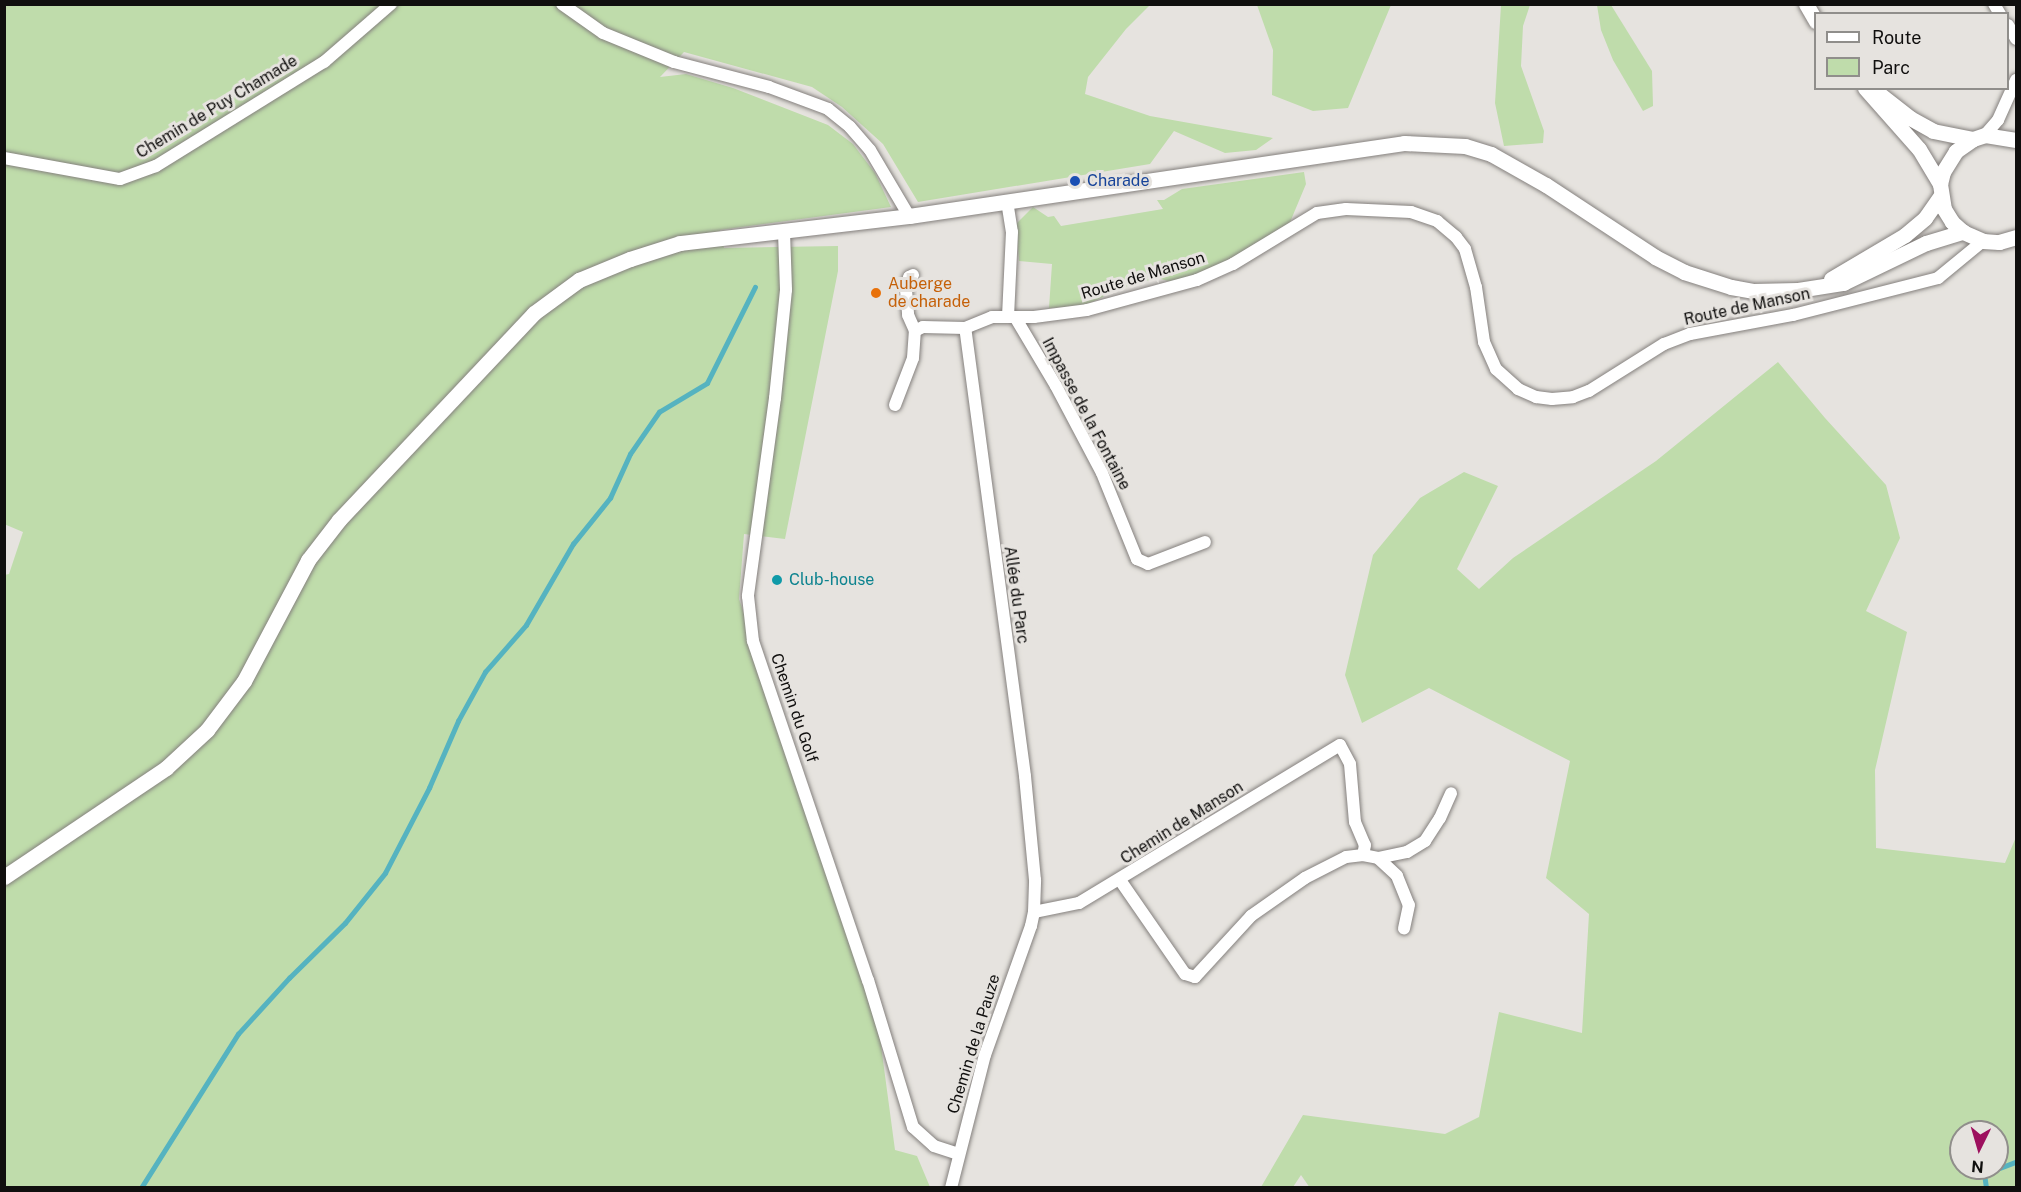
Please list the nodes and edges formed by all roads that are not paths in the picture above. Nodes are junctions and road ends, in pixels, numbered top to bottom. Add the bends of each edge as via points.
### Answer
1 (391, 4) edge
2 (562, 4) edge
3 (1806, 4) edge
4 (1814, 19) edge
5 (2016, 80) edge
6 (1867, 90) edge
7 (1875, 90) edge
8 (1979, 137) junction
9 (2016, 140) edge
10 (4, 158) edge
11 (1941, 189) junction
12 (1007, 201) junction
13 (909, 216) junction
14 (784, 232) junction
15 (1963, 232) junction
16 (2016, 237) edge
17 (1983, 241) junction
18 (913, 275) dead end
19 (1822, 286) junction
20 (1011, 316) junction
21 (964, 328) junction
22 (915, 331) junction
23 (895, 405) dead end
24 (1205, 542) dead end
25 (1451, 792) dead end
26 (1363, 855) junction
27 (1378, 858) junction
28 (4, 877) edge
29 (1120, 880) junction
30 (1034, 912) junction
31 (1404, 928) dead end
32 (958, 1154) junction
33 (951, 1188) edge

1 - 10 street, Chemin de Puy Chamade via 324,62 156,166 120,179
2 - 13 street via 603,33 674,62 770,87 828,109 870,150
3 - 4 street
5 - 8 street via 1998,120
6 - 11 street via 1919,149
7 - 8 street via 1933,131
8 - 9 street
8 - 11 street via 1956,151 1943,172
11 - 15 street via 1944,209
11 - 19 street via 1925,218 1905,235
12 - 13 street
12 - 19 street via 1383,145 1465,146 1491,154 1546,185 1684,272 1753,291
12 - 20 street via 1012,232
13 - 14 street
14 - 28 street via 680,243 579,280 534,313 391,463 314,552 244,681 207,730 166,768
14 - 32 street, Chemin du Golf via 785,301 748,596 753,641 868,980 913,1127 934,1146
15 - 17 street
15 - 19 street via 1926,243 1858,277
16 - 17 street
17 - 20 street, Route de Manson via 1943,275 1793,315 1690,334 1664,344 1589,391 1552,399 1518,389 1496,369 1484,342 1476,287 1465,249 1437,221 1411,212 1346,209 1317,213 1233,264 1197,280 1087,310
18 - 22 street via 906,290 908,315
20 - 21 street via 985,318
20 - 24 street, Impasse de la Fontaine via 1056,386 1102,473 1137,559 1148,564
21 - 22 street via 923,327
21 - 30 street, Allée du Parc via 1025,776 1035,880
22 - 23 street via 913,358
25 - 27 street via 1425,840 1407,852
26 - 27 street
26 - 29 street via 1346,857 1305,878 1251,916 1195,977 1185,974
26 - 29 street, Chemin de Manson via 1365,845 1355,822 1350,764 1340,745
27 - 31 street via 1397,876 1408,905
29 - 30 street, Chemin de Manson via 1079,903
30 - 32 street, Chemin de la Pauze via 985,1055
32 - 33 street, Chemin de la Pauze

